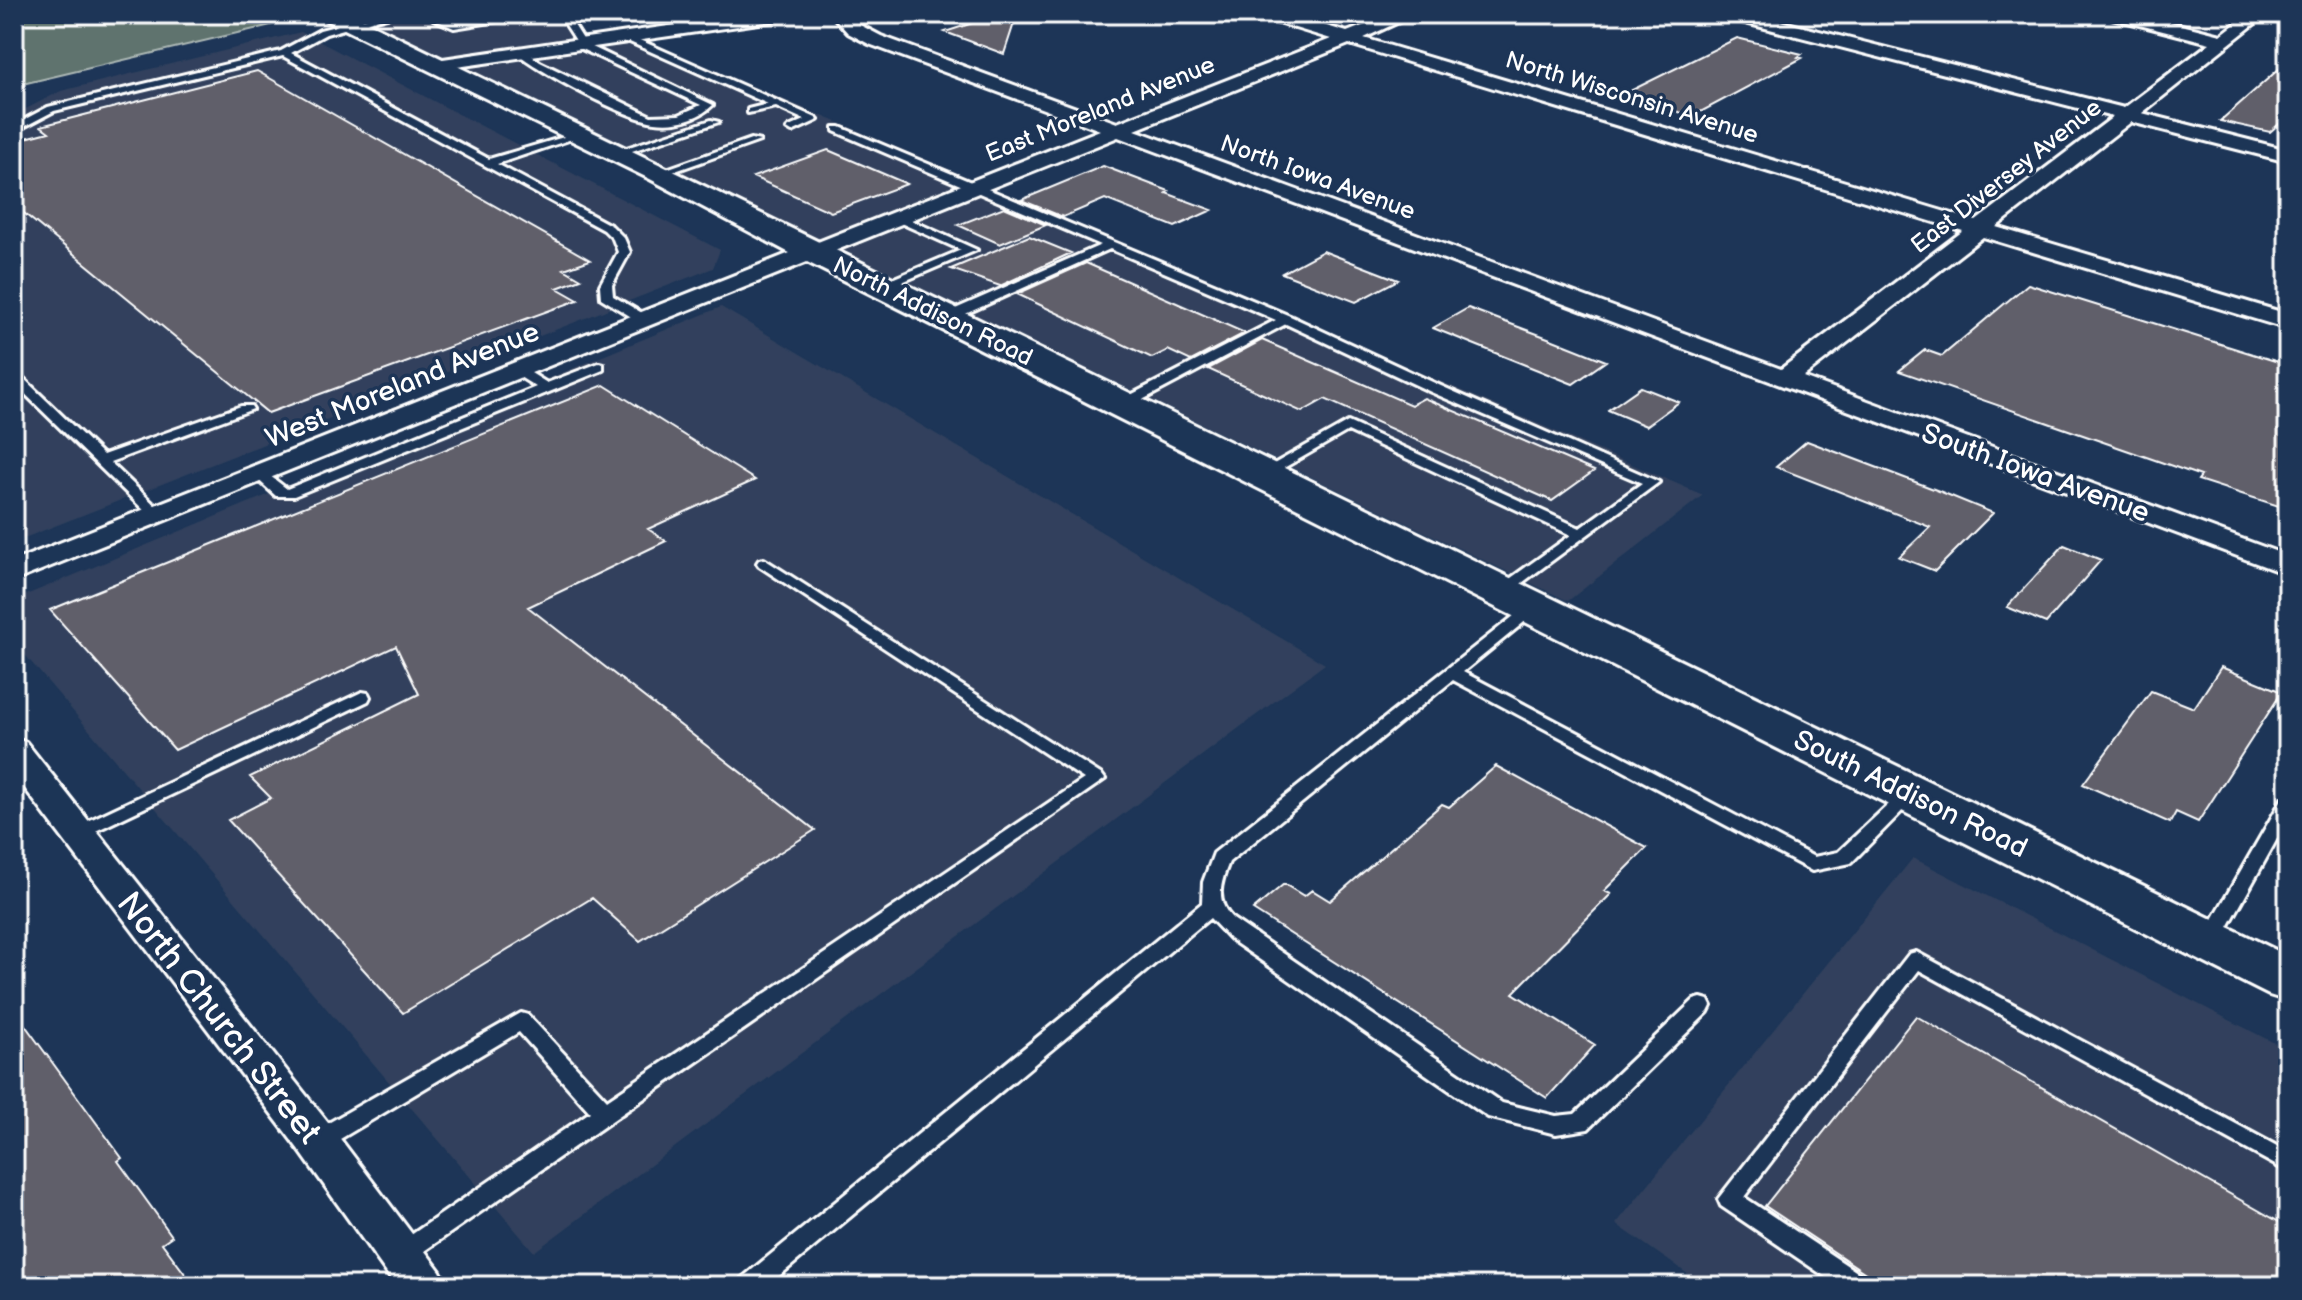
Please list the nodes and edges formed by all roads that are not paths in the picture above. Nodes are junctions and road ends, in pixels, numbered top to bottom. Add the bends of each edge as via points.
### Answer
1 (393, 14) edge
2 (448, 14) edge
3 (537, 14) edge
4 (563, 14) edge
5 (786, 14) edge
6 (839, 14) edge
7 (1268, 14) edge
8 (1408, 14) edge
9 (1732, 14) edge
10 (2118, 14) edge
11 (2259, 14) edge
12 (345, 17) edge
13 (626, 37) junction
14 (1348, 38) junction
15 (2223, 41) junction
16 (580, 44) junction
17 (521, 52) junction
18 (284, 53) junction
19 (436, 65) junction
20 (777, 104) junction
21 (751, 111) dead end
22 (2128, 115) junction
23 (714, 122) dead end
24 (14, 129) edge
25 (792, 129) dead end
26 (837, 129) dead end
27 (1116, 129) junction
28 (578, 134) junction
29 (755, 141) dead end
30 (616, 153) junction
31 (2288, 156) edge
32 (488, 163) junction
33 (660, 173) junction
34 (975, 187) junction
35 (898, 218) junction
36 (1980, 230) junction
37 (1110, 245) junction
38 (812, 252) junction
39 (884, 286) junction
40 (948, 317) junction
41 (1286, 319) junction
42 (645, 320) junction
43 (2288, 322) edge
44 (599, 367) dead end
45 (519, 371) junction
46 (14, 376) edge
47 (1785, 378) junction
48 (546, 388) junction
49 (1124, 404) junction
50 (246, 409) dead end
51 (101, 460) junction
52 (1263, 474) junction
53 (260, 475) junction
54 (158, 516) junction
55 (1581, 534) junction
56 (764, 563) dead end
57 (2288, 566) edge
58 (14, 572) edge
59 (1518, 599) junction
60 (1452, 673) junction
61 (362, 697) dead end
62 (14, 750) edge
63 (1911, 793) junction
64 (2288, 803) edge
65 (77, 833) junction
66 (1213, 905) junction
67 (2210, 941) junction
68 (2288, 980) edge
69 (1701, 1006) dead end
70 (605, 1113) junction
71 (317, 1141) junction
72 (2288, 1163) edge
73 (411, 1271) edge
74 (750, 1286) edge
75 (1858, 1286) edge

1 - 12 lane
2 - 3 lane via 436,17 454,25
4 - 16 lane
5 - 13 street
6 - 27 street, North Iowa Avenue via 875,40
7 - 14 street, North Wisconsin Avenue
8 - 14 street, East Moreland Avenue
9 - 22 street
10 - 15 street
11 - 15 street, East Diversey Avenue
12 - 18 lane
12 - 19 street, North Addison Road
13 - 16 street
13 - 20 lane
14 - 27 street, East Moreland Avenue
14 - 36 street, North Wisconsin Avenue
15 - 22 street, East Diversey Avenue
16 - 17 street
16 - 17 lane via 708,105 679,118 651,119
17 - 19 street
18 - 24 lane via 51,109
18 - 32 lane
19 - 28 street, North Addison Road
20 - 21 lane
20 - 25 lane via 813,120
22 - 31 street
22 - 36 street, East Diversey Avenue
23 - 30 lane
26 - 34 lane
27 - 34 street, East Moreland Avenue
27 - 47 street, North Iowa Avenue
28 - 30 street, North Addison Road
28 - 32 lane
29 - 33 lane
30 - 33 street, North Addison Road
32 - 42 lane via 618,238 624,252 606,285 607,298
33 - 38 street, North Addison Road
34 - 35 street, East Moreland Avenue
34 - 37 lane
35 - 38 street, East Moreland Avenue
35 - 39 lane via 971,250
36 - 43 street, North Wisconsin Avenue
36 - 47 street, East Diversey Avenue
37 - 40 lane
37 - 41 lane
38 - 39 street, North Addison Road
38 - 42 street, West Moreland Avenue
39 - 40 street, North Addison Road
40 - 49 street, North Addison Road
41 - 49 lane
41 - 55 lane via 1652,482
42 - 45 street, West Moreland Avenue
44 - 48 lane
45 - 48 lane
45 - 53 street, West Moreland Avenue
46 - 51 lane
47 - 57 street, South Iowa Avenue
48 - 53 lane via 289,493 281,493
49 - 52 street, North Addison Road
50 - 51 lane
51 - 54 lane
52 - 55 lane via 1348,426
52 - 59 street, North Addison Road
53 - 54 street, West Moreland Avenue
54 - 58 street, West Moreland Avenue
55 - 59 lane
56 - 70 lane via 1096,779
59 - 60 lane
59 - 63 street, South Addison Road
60 - 63 lane via 1812,864 1844,858
60 - 66 lane via 1221,858 1209,888
61 - 65 lane
62 - 65 street, North Church Street
63 - 67 street, South Addison Road
64 - 67 lane
65 - 71 street, North Church Street
66 - 69 lane via 1216,917 1237,934 1496,1111 1556,1125 1580,1123
66 - 74 lane
67 - 68 street, South Addison Road
70 - 71 lane via 521,1021
70 - 73 lane
71 - 73 street, North Church Street
72 - 75 lane via 1916,959 1729,1199

